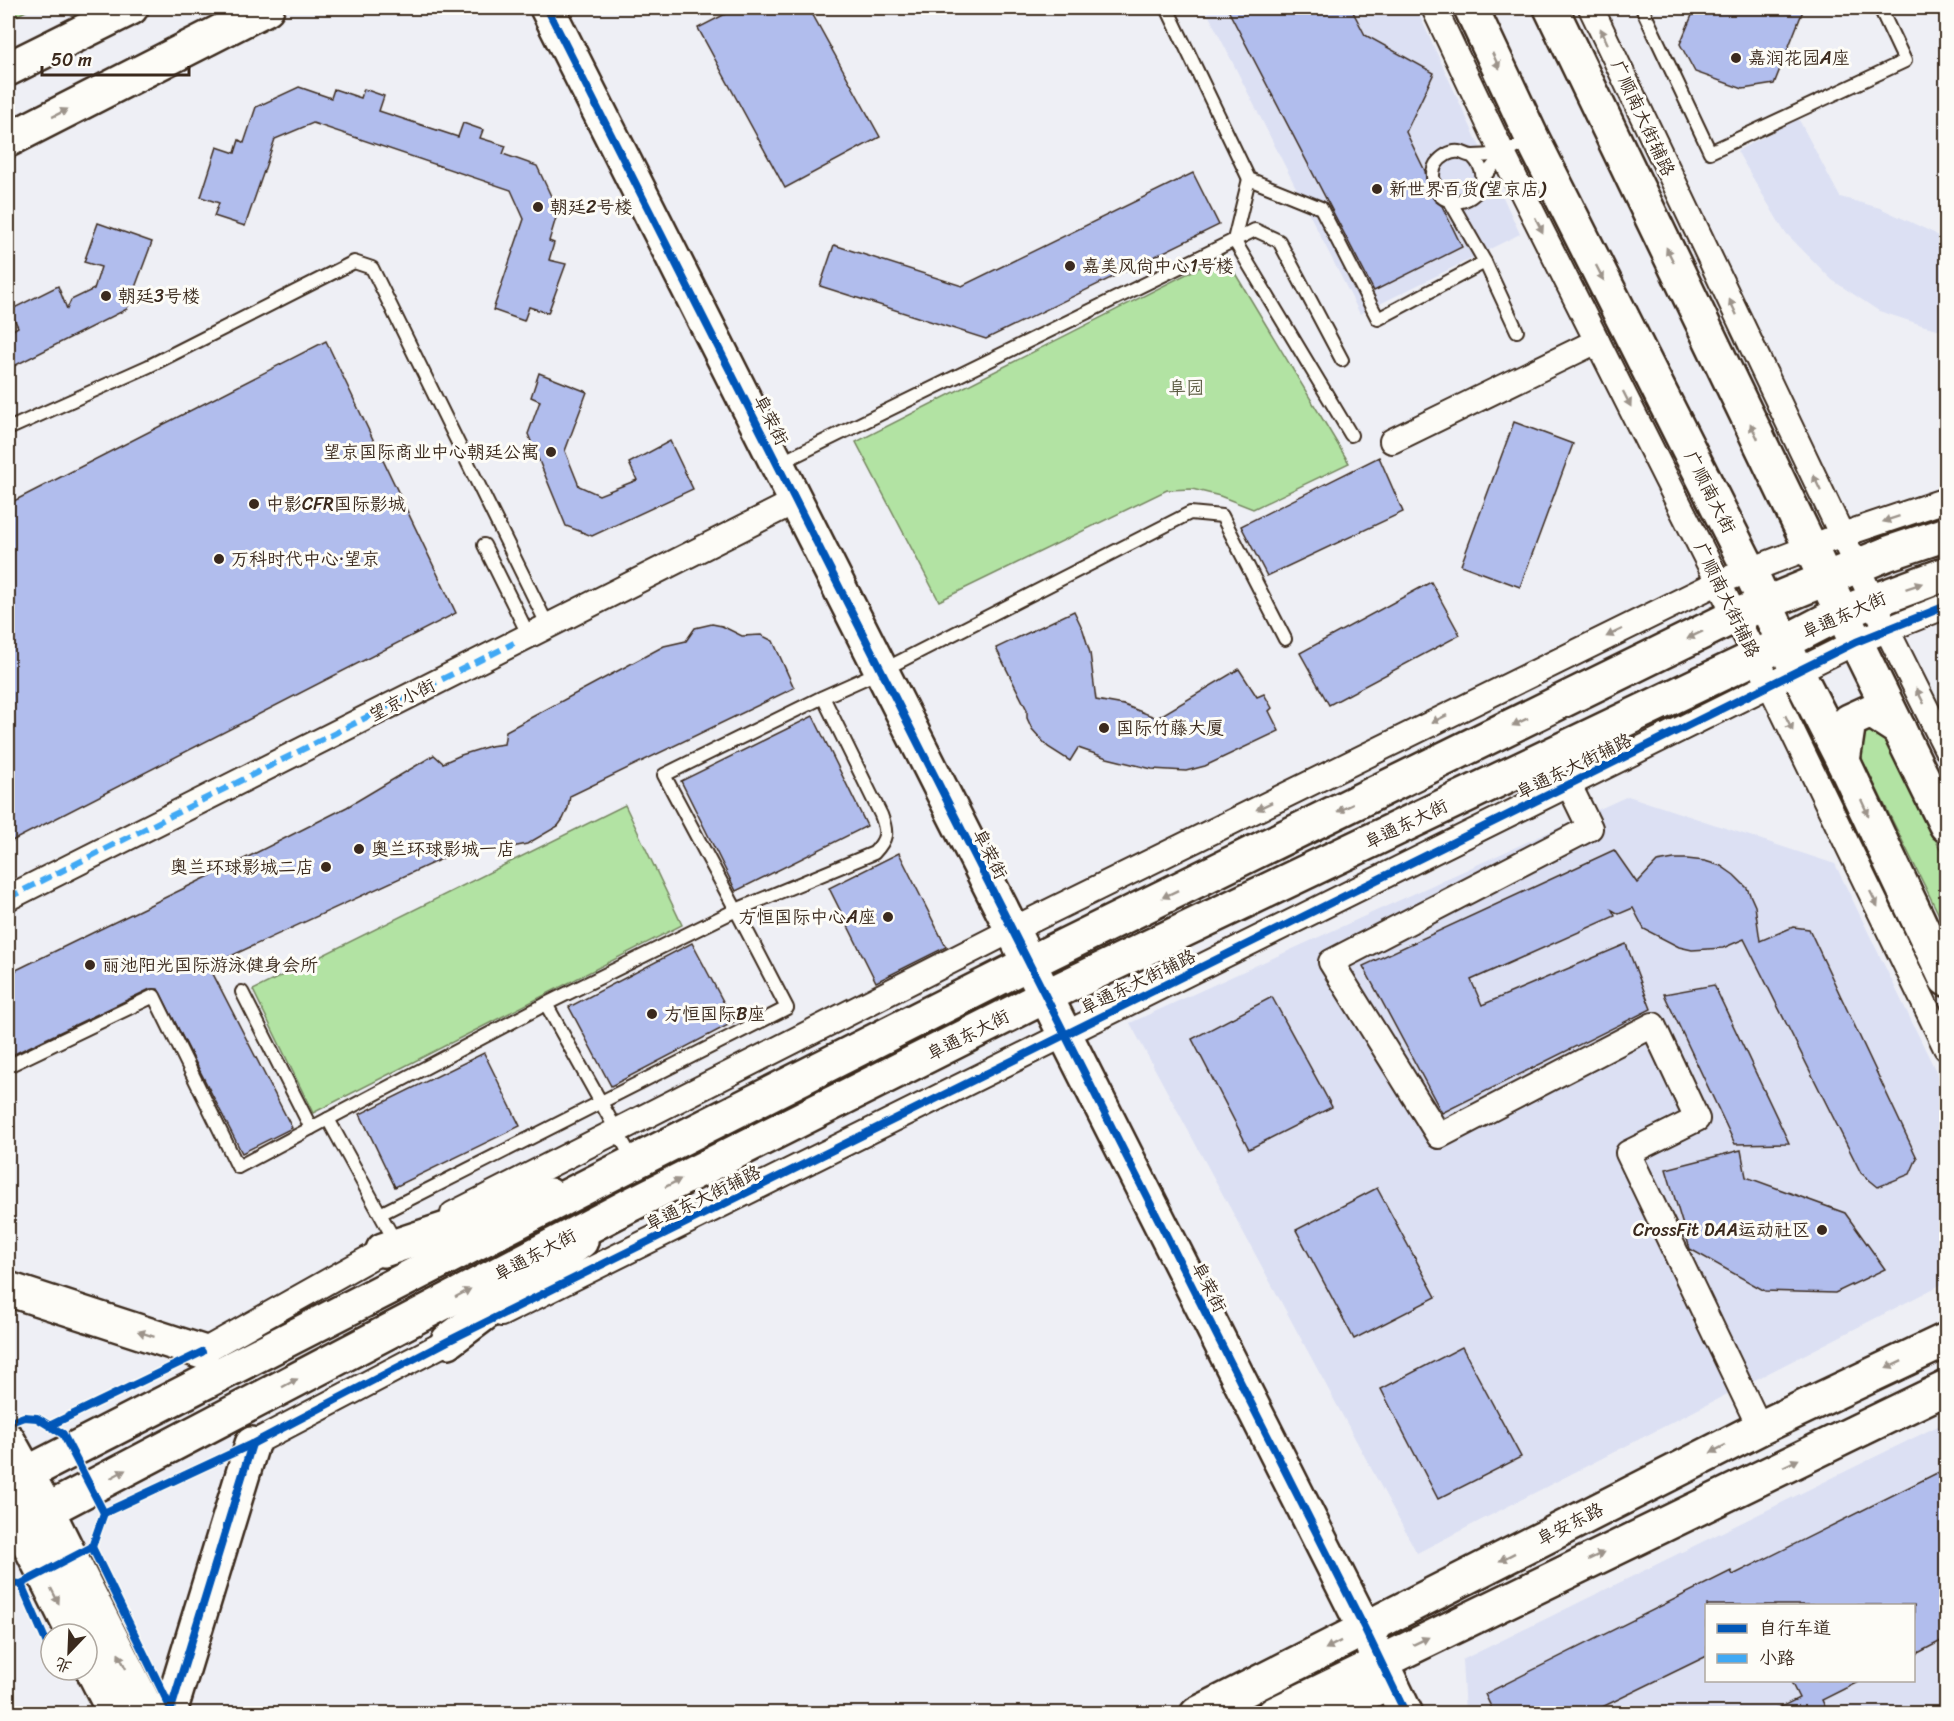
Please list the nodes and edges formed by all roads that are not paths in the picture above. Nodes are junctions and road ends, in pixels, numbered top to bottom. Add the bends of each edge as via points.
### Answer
1 (131, 8) edge
2 (267, 8) edge
3 (547, 8) edge
4 (1167, 8) edge
5 (1434, 8) edge
6 (1472, 8) edge
7 (1551, 8) edge
8 (1591, 8) edge
9 (1642, 8) edge
10 (1880, 8) edge
11 (8, 69) edge
12 (1532, 138) junction
13 (8, 140) edge
14 (1503, 153) junction
15 (1472, 156) junction
16 (1249, 179) junction
17 (1482, 179) junction
18 (1450, 201) junction
19 (1234, 240) junction
20 (1485, 262) junction
21 (1517, 331) dead end
22 (1597, 341) junction
23 (1342, 360) dead end
24 (8, 429) edge
25 (1352, 435) dead end
26 (1392, 441) dead end
27 (777, 465) junction
28 (1947, 500) edge
29 (796, 501) junction
30 (1947, 534) edge
31 (1842, 535) junction
32 (484, 545) dead end
33 (1810, 547) junction
34 (1857, 566) junction
35 (1750, 571) junction
36 (1947, 574) edge
37 (1825, 578) junction
38 (1719, 582) junction
39 (1874, 600) junction
40 (1947, 606) edge
41 (1749, 609) junction
42 (1841, 613) junction
43 (1887, 630) junction
44 (530, 635) junction
45 (1284, 639) dead end
46 (1856, 642) junction
47 (1777, 664) junction
48 (881, 671) junction
49 (823, 697) junction
50 (1899, 729) junction
51 (1947, 748) edge
52 (1843, 761) junction
53 (1569, 785) junction
54 (1947, 825) edge
55 (8, 898) edge
56 (736, 910) junction
57 (1012, 930) junction
58 (1029, 963) junction
59 (1947, 979) edge
60 (242, 992) dead end
61 (1046, 996) junction
62 (546, 1004) junction
63 (1065, 1035) junction
64 (1947, 1048) edge
65 (8, 1066) edge
66 (601, 1103) junction
67 (328, 1119) junction
68 (311, 1128) junction
69 (617, 1131) junction
70 (621, 1169) junction
71 (628, 1206) junction
72 (380, 1214) junction
73 (389, 1247) junction
74 (8, 1289) edge
75 (1947, 1340) edge
76 (448, 1341) junction
77 (202, 1352) joint
78 (1947, 1388) edge
79 (1760, 1428) junction
80 (8, 1440) edge
81 (252, 1444) joint
82 (16, 1479) edge
83 (20, 1518) edge
84 (69, 1622) edge
85 (1365, 1629) junction
86 (99, 1682) edge
87 (1393, 1687) edge
88 (1357, 1698) edge
89 (115, 1713) edge
90 (149, 1713) edge
91 (173, 1713) edge
92 (1197, 1713) edge
93 (1274, 1713) edge
94 (1335, 1713) edge

1 - 11 main road
13 -> 2 main road
3 - 27 main road, 阜荣街
4 - 16 lane
5 - 14 street, 广顺南大街辅路
6 -> 12 main road, 广顺南大街
33 -> 7 main road
31 -> 8 street, 广顺南大街辅路
9 - 10 lane via 1710,152 1905,62
12 - 14 lane
12 -> 35 main road, 广顺南大街
14 - 15 lane
14 - 17 lane
14 -> 22 street, 广顺南大街辅路
15 - 17 lane via 1478,162
15 - 18 lane via 1454,152 1439,160 1434,168 1435,188
16 - 19 lane
16 - 20 lane via 1321,208 1378,319
17 - 18 lane via 1473,196 1460,202
18 - 20 lane
19 - 23 lane via 1255,230 1280,241
19 - 25 lane
19 - 27 lane
20 - 21 lane
22 - 26 street
22 -> 38 street, 广顺南大街辅路
24 - 44 lane via 149,366 354,262 372,268
27 - 29 main road, 阜荣街
28 -> 31 street
29 - 44 street, 望京小街
29 - 48 main road, 阜荣街
30 - 34 main road, 阜通东大街
31 - 33 street
31 - 34 street, 广顺南大街辅路
32 - 44 lane
33 - 35 street
33 - 37 main road
34 - 37 main road, 阜通东大街
34 - 39 street, 广顺南大街辅路
35 - 38 street
35 - 41 main road, 广顺南大街
39 -> 36 main road, 阜通东大街
37 - 41 main road, 阜通东大街
37 - 42 main road
38 - 41 street, 广顺南大街辅路
38 -> 57 street
39 - 42 main road, 阜通东大街
39 - 43 street, 广顺南大街辅路
40 - 43 street, 阜通东大街辅路
41 - 47 main road, 广顺南大街
41 -> 58 main road, 阜通东大街
42 - 46 main road
42 - 47 main road, 阜通东大街
43 - 46 street, 阜通东大街辅路
51 -> 43 street, 广顺南大街辅路
44 - 55 street, 望京小街
45 - 48 lane via 1222,516 1190,513
46 - 47 street, 阜通东大街辅路
46 - 50 main road
47 - 52 main road, 广顺南大街
47 - 53 street, 阜通东大街辅路
47 - 61 main road, 阜通东大街
47 -> 64 street
48 - 49 lane
48 - 57 main road, 阜荣街
49 - 56 lane via 881,815 886,828 883,843 874,853
49 - 56 lane via 664,775
50 - 52 main road via 1871,711 1849,721
50 - 54 main road
52 -> 59 main road, 广顺南大街
53 - 63 street, 阜通东大街辅路
53 - 79 street via 1590,828 1331,962 1439,1136 1653,1025 1697,1119 1628,1153
56 - 62 lane
56 - 66 lane via 787,1008
57 - 58 main road, 阜荣街
57 - 69 street
58 - 61 main road, 阜荣街
58 - 70 main road, 阜通东大街
60 - 68 lane
61 - 63 main road, 阜荣街
71 -> 61 main road, 阜通东大街
62 - 66 lane
62 - 67 lane
63 - 76 street, 阜通东大街辅路
63 - 85 main road, 阜荣街
65 - 68 lane via 154,996 238,1167
66 - 69 lane
66 - 72 lane
67 - 68 lane
67 - 72 lane
69 - 70 lane
69 - 73 street
70 - 73 main road
70 - 82 main road, 阜通东大街
71 - 76 main road
83 -> 71 main road, 阜通东大街
72 - 73 lane
73 - 77 street
77 -> 74 main road
75 -> 79 main road, 阜安东路
76 - 81 street, 阜通东大街辅路
87 -> 78 main road
79 -> 85 main road, 阜安东路
80 - 82 main road
81 - 91 main road via 171,1708
82 - 83 main road
83 -> 84 main road
90 -> 83 main road
85 - 87 main road, 阜荣街
85 -> 92 main road, 阜安东路
86 - 89 main road
87 - 88 main road
88 - 93 main road
88 - 94 street

